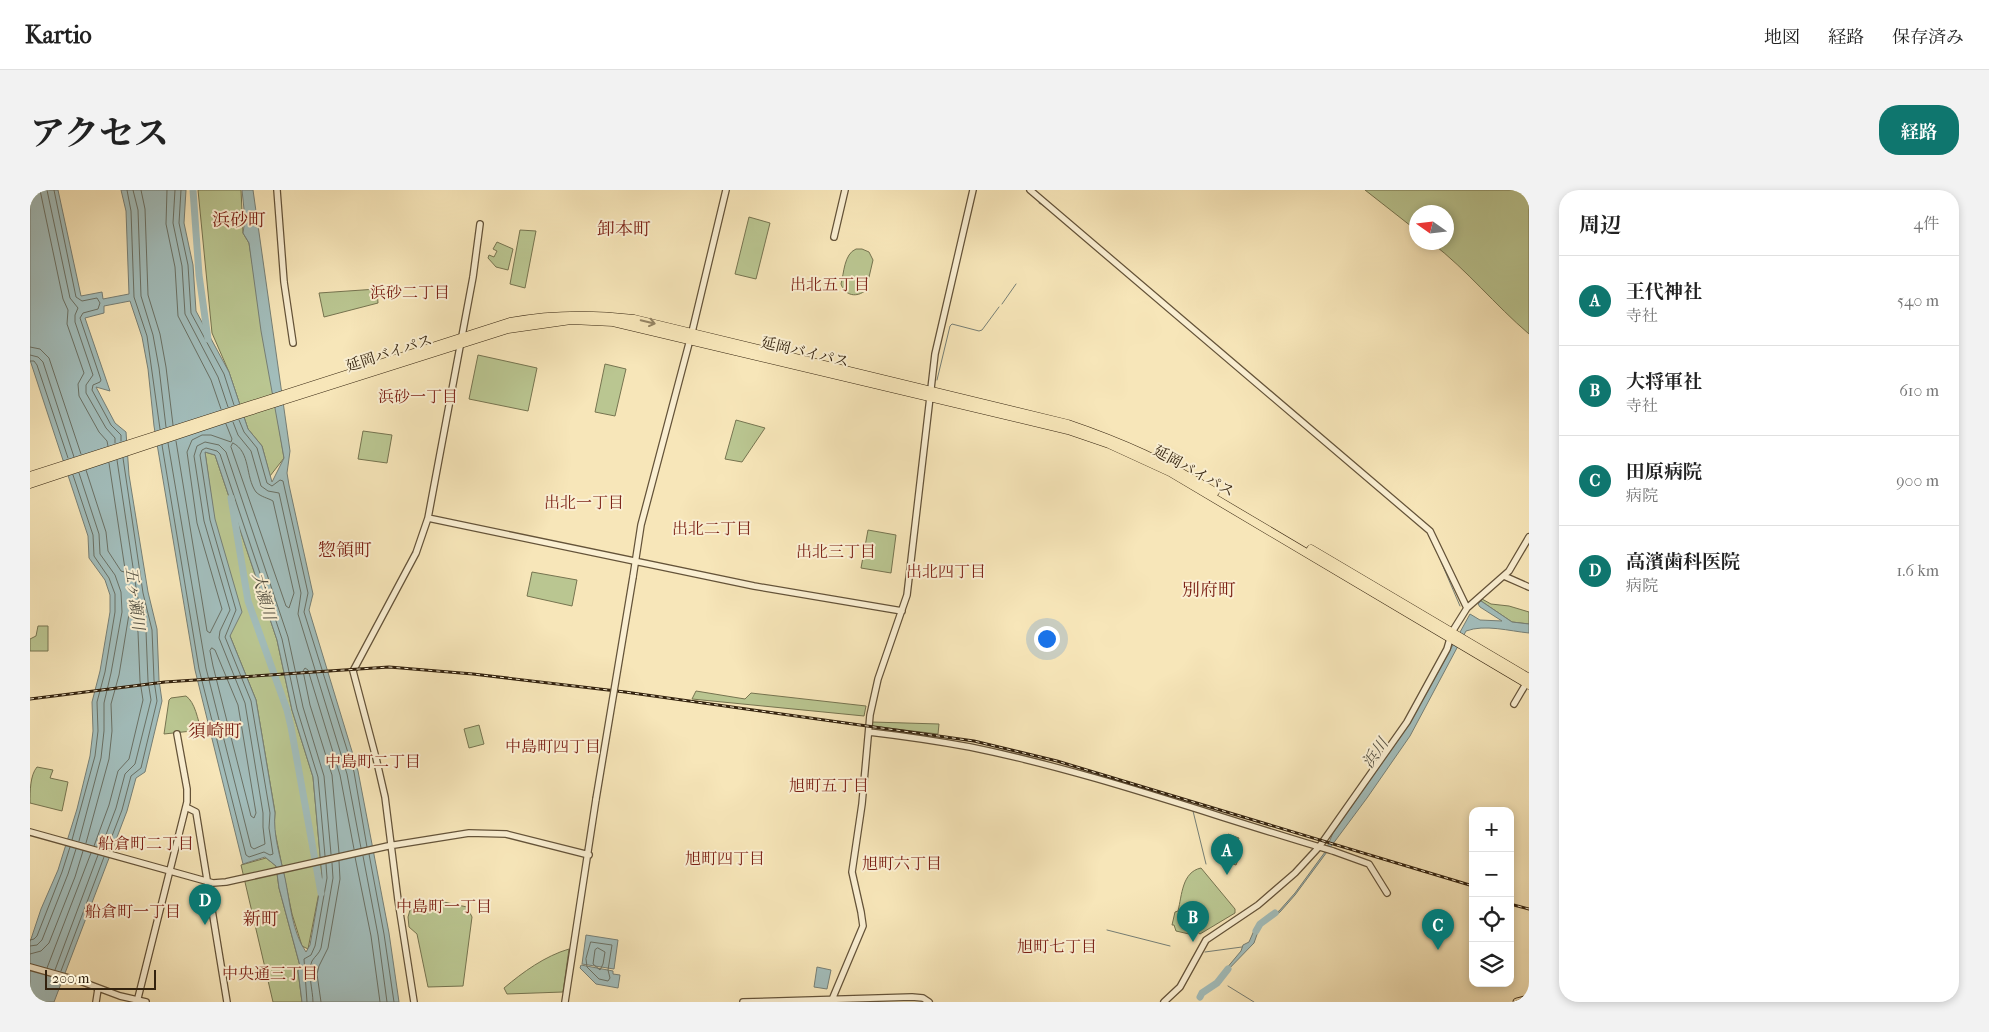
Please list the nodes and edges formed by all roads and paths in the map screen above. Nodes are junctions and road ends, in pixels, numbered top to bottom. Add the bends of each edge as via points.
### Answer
1 (277, 190) edge
2 (726, 190) edge
3 (845, 190) edge
4 (972, 190) edge
5 (1030, 190) edge
6 (480, 224) dead end
7 (834, 237) dead end
8 (691, 336) junction
9 (460, 341) junction
10 (294, 343) dead end
11 (346, 378) junction
12 (930, 394) junction
13 (30, 476) edge
14 (30, 484) edge
15 (428, 518) junction
16 (1529, 537) edge
17 (634, 561) junction
18 (1504, 576) junction
19 (1529, 587) edge
20 (1467, 608) junction
21 (902, 611) junction
22 (1456, 638) junction
23 (1528, 681) edge
24 (1514, 704) dead end
25 (869, 732) junction
26 (177, 734) dead end
27 (186, 807) junction
28 (30, 832) edge
29 (390, 846) junction
30 (1321, 848) junction
31 (589, 855) junction
32 (170, 871) junction
33 (208, 882) junction
34 (1387, 894) dead end
35 (30, 967) edge
36 (98, 989) junction
37 (1529, 999) edge
38 (137, 1001) edge
39 (831, 1001) edge
40 (96, 1002) edge
41 (146, 1002) edge
42 (227, 1002) edge
43 (414, 1002) edge
44 (565, 1002) edge
45 (743, 1002) edge
46 (929, 1002) edge
47 (1164, 1002) edge
48 (1517, 1002) edge

1 - 10 street via 284,282
2 - 8 street
3 - 7 street
4 - 12 street via 938,340
5 - 20 street via 1430,530
6 - 9 street
8 - 9 highway, 延岡バイパス via 634,319 569,314 510,322
8 - 12 highway, 延岡バイパス
8 - 17 street
9 - 11 highway, 延岡バイパス
9 - 15 street
11 - 13 highway, 延岡バイパス
11 - 14 highway, 延岡バイパス
12 - 21 street via 908,589
12 - 22 highway, 延岡バイパス via 1068,430 1143,458
15 - 17 street
15 - 29 street via 416,553 353,671 380,772
16 - 18 street
17 - 21 street via 767,589
17 - 31 street, bridge
18 - 19 street
18 - 20 street
20 - 22 street
21 - 25 street via 872,702
22 - 23 highway, 延岡バイパス
22 - 30 street via 1401,732
23 - 24 street
25 - 30 street via 941,742 1012,757
25 - 39 street via 852,872 862,926
26 - 27 street via 187,789
27 - 32 street
27 - 33 street via 196,812
28 - 32 street
29 - 31 street via 451,835 494,832
29 - 33 street via 226,882
29 - 43 street
30 - 34 street via 1368,864
30 - 47 street via 1258,905 1206,940 1180,987
31 - 44 street
32 - 33 street
32 - 38 street
33 - 42 street
35 - 36 street
36 - 38 street
36 - 40 street
37 - 48 main road
38 - 41 street
39 - 45 street
39 - 46 street via 920,997

